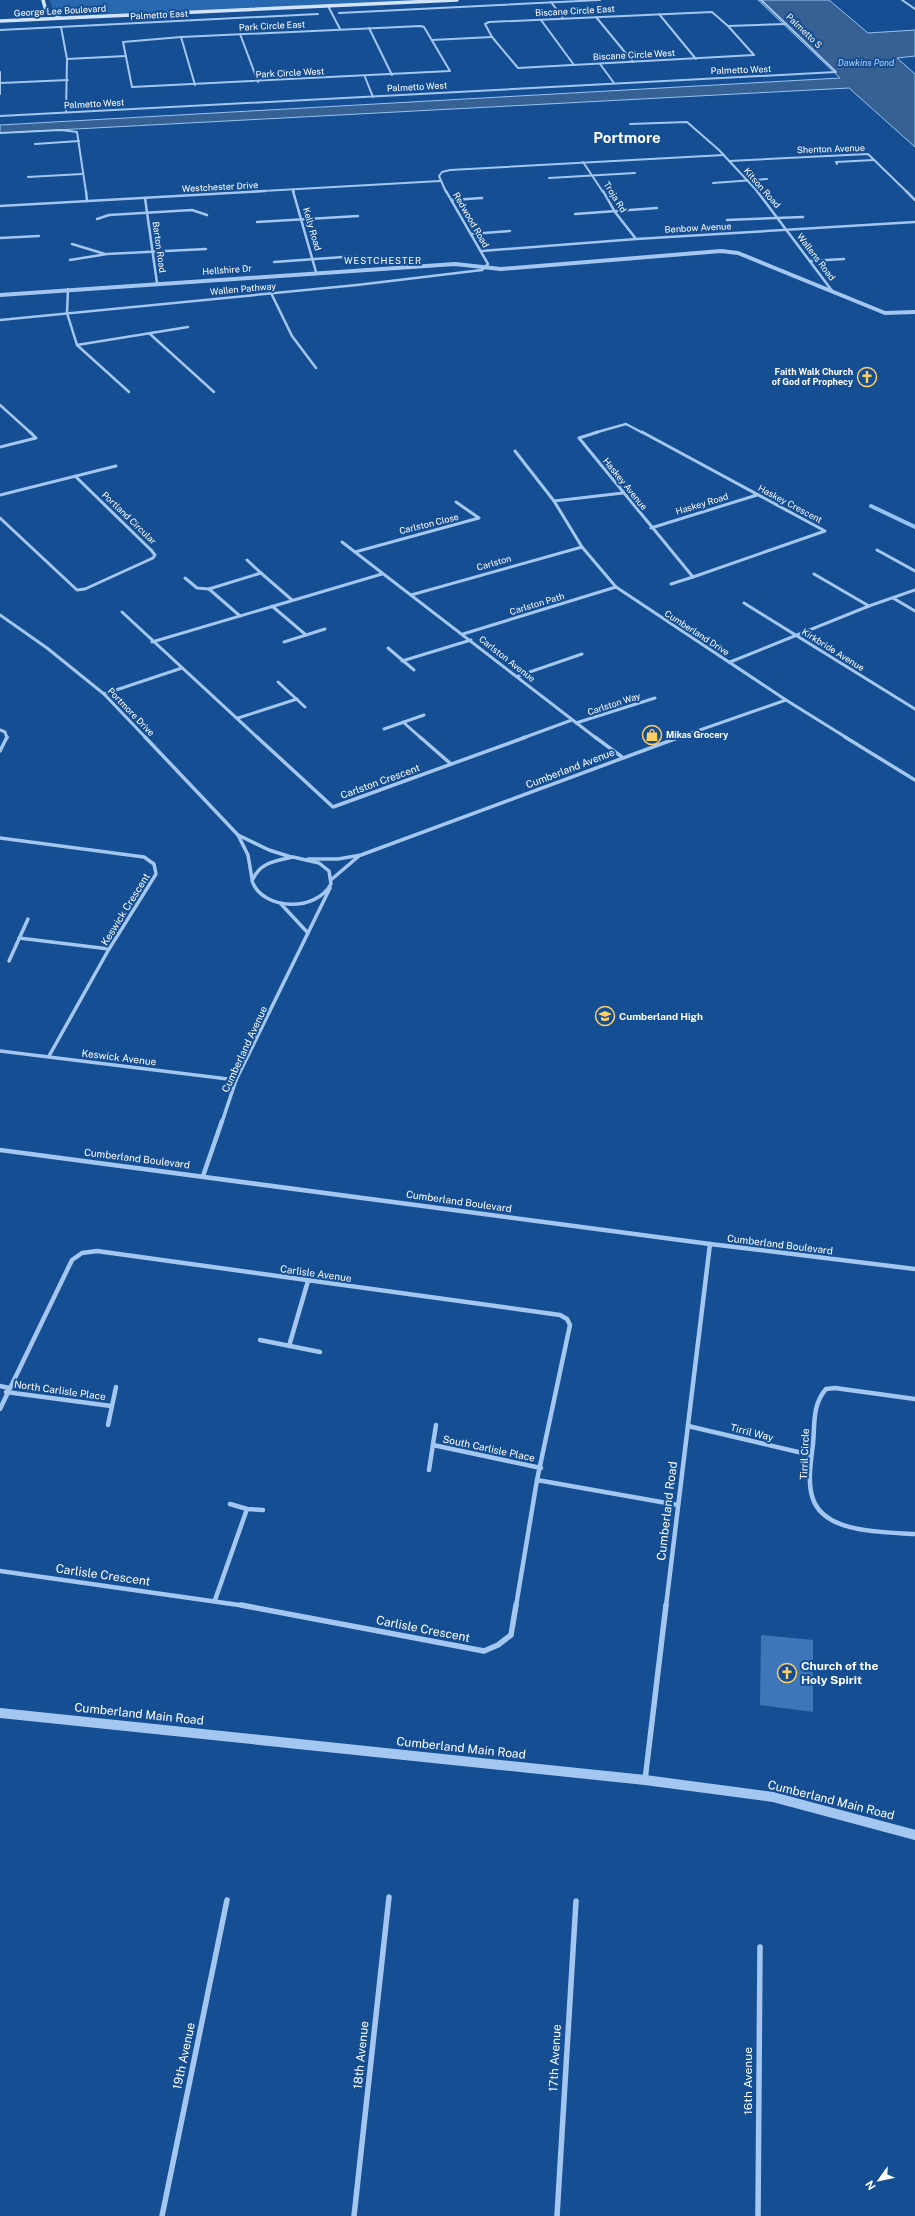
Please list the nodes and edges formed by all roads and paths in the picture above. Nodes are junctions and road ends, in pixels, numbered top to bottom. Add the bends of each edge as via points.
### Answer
1 (43, 0) edge
2 (457, 0) edge
3 (600, 0) edge
4 (761, 0) edge
5 (902, 0) edge
6 (551, 2) junction
7 (44, 5) junction
8 (328, 6) junction
9 (915, 9) edge
10 (41, 11) dead end
11 (339, 13) dead end
12 (318, 14) dead end
13 (659, 14) junction
14 (36, 15) dead end
15 (78, 17) junction
16 (596, 17) junction
17 (563, 18) junction
18 (9, 20) junction
19 (541, 20) junction
20 (0, 21) edge
21 (786, 24) junction
22 (728, 26) junction
23 (61, 27) junction
24 (369, 28) junction
25 (0, 30) edge
26 (340, 30) junction
27 (240, 34) junction
28 (181, 37) junction
29 (492, 37) junction
30 (432, 40) junction
31 (126, 56) junction
32 (67, 59) junction
33 (696, 59) junction
34 (634, 62) junction
35 (600, 64) junction
36 (574, 65) junction
37 (0, 72) edge
38 (836, 73) joint
39 (392, 75) junction
40 (365, 77) junction
41 (68, 80) junction
42 (1, 82) junction
43 (258, 82) junction
44 (614, 83) junction
45 (195, 85) junction
46 (0, 94) edge
47 (373, 97) junction
48 (66, 112) junction
49 (0, 116) edge
50 (630, 124) dead end
51 (0, 133) edge
52 (79, 141) junction
53 (35, 144) dead end
54 (724, 155) junction
55 (874, 160) junction
56 (583, 162) junction
57 (730, 162) junction
58 (837, 164) dead end
59 (635, 173) dead end
60 (82, 174) junction
61 (594, 176) junction
62 (28, 177) dead end
63 (549, 178) dead end
64 (767, 179) dead end
65 (746, 180) junction
66 (440, 181) junction
67 (713, 183) dead end
68 (293, 190) junction
69 (145, 198) junction
70 (482, 198) dead end
71 (452, 200) junction
72 (915, 200) edge
73 (87, 201) junction
74 (0, 206) edge
75 (657, 208) dead end
76 (147, 212) junction
77 (615, 212) junction
78 (576, 214) dead end
79 (206, 215) dead end
80 (358, 216) dead end
81 (803, 217) dead end
82 (779, 218) junction
83 (97, 219) dead end
84 (302, 219) junction
85 (728, 220) dead end
86 (257, 222) dead end
87 (915, 222) edge
88 (510, 231) dead end
89 (787, 231) junction
90 (471, 234) junction
91 (39, 236) dead end
92 (0, 238) edge
93 (636, 239) junction
94 (72, 244) dead end
95 (206, 249) dead end
96 (481, 251) junction
97 (154, 252) junction
98 (107, 254) junction
99 (357, 256) dead end
100 (314, 259) junction
101 (844, 259) dead end
102 (70, 260) dead end
103 (810, 261) junction
104 (274, 262) dead end
105 (486, 267) junction
106 (316, 272) junction
107 (157, 283) junction
108 (68, 289) junction
109 (833, 292) junction
110 (271, 293) junction
111 (0, 296) edge
112 (915, 312) edge
113 (67, 314) junction
114 (0, 320) edge
115 (188, 327) dead end
116 (150, 334) junction
117 (77, 345) junction
118 (316, 368) dead end
119 (130, 392) dead end
120 (214, 392) dead end
121 (0, 405) edge
122 (626, 424) joint
123 (0, 447) edge
124 (516, 451) dead end
125 (116, 466) dead end
126 (75, 476) junction
127 (623, 493) junction
128 (757, 494) junction
129 (0, 495) edge
130 (554, 501) junction
131 (456, 502) dead end
132 (0, 518) edge
133 (651, 528) junction
134 (342, 542) dead end
135 (582, 547) junction
136 (877, 550) dead end
137 (355, 552) junction
138 (247, 560) dead end
139 (915, 571) edge
140 (261, 573) junction
141 (382, 574) junction
142 (814, 574) dead end
143 (693, 577) junction
144 (185, 578) dead end
145 (671, 584) dead end
146 (616, 587) junction
147 (209, 589) junction
148 (915, 590) edge
149 (411, 595) junction
150 (893, 598) junction
151 (292, 600) junction
152 (744, 603) dead end
153 (272, 606) junction
154 (869, 606) junction
155 (915, 611) edge
156 (122, 612) dead end
157 (0, 615) edge
158 (240, 616) junction
159 (325, 629) dead end
160 (463, 634) junction
161 (306, 635) junction
162 (797, 636) junction
163 (470, 640) junction
164 (152, 642) junction
165 (284, 642) dead end
166 (388, 648) dead end
167 (582, 654) dead end
168 (402, 661) junction
169 (730, 662) junction
170 (182, 668) junction
171 (414, 670) dead end
172 (518, 676) junction
173 (278, 682) dead end
174 (104, 694) junction
175 (655, 698) dead end
176 (297, 699) junction
177 (786, 700) junction
178 (915, 703) edge
179 (910, 706) junction
180 (305, 707) dead end
181 (915, 709) edge
182 (424, 715) dead end
183 (238, 718) junction
184 (572, 720) junction
185 (403, 722) junction
186 (576, 723) junction
187 (384, 729) dead end
188 (0, 730) edge
189 (0, 751) edge
190 (622, 757) junction
191 (451, 764) junction
192 (915, 780) edge
193 (238, 835) junction
194 (0, 838) edge
195 (361, 855) junction
196 (294, 858) junction
197 (308, 859) junction
198 (252, 879) junction
199 (332, 879) junction
200 (330, 888) junction
201 (281, 904) junction
202 (28, 919) dead end
203 (308, 933) junction
204 (19, 938) junction
205 (109, 949) junction
206 (9, 961) dead end
207 (0, 1050) edge
208 (49, 1056) junction
209 (236, 1080) junction
210 (0, 1150) edge
211 (203, 1176) junction
212 (710, 1244) junction
213 (915, 1269) edge
214 (308, 1281) junction
215 (560, 1315) joint
216 (260, 1340) dead end
217 (289, 1346) junction
218 (320, 1352) dead end
219 (0, 1386) edge
220 (116, 1387) dead end
221 (8, 1390) junction
222 (915, 1399) edge
223 (111, 1406) junction
224 (0, 1409) edge
225 (108, 1425) dead end
226 (436, 1425) dead end
227 (688, 1426) junction
228 (433, 1445) junction
229 (811, 1455) junction
230 (540, 1468) junction
231 (429, 1470) dead end
232 (537, 1480) junction
233 (230, 1504) dead end
234 (678, 1505) junction
235 (247, 1509) junction
236 (263, 1510) dead end
237 (915, 1534) edge
238 (0, 1571) edge
239 (215, 1600) junction
240 (0, 1713) edge
241 (644, 1780) junction
242 (915, 1835) edge
243 (389, 1897) dead end
244 (227, 1900) dead end
245 (576, 1902) dead end
246 (760, 1947) dead end
247 (162, 2216) edge
248 (354, 2216) edge
249 (557, 2216) edge
250 (758, 2216) edge

1 - 7 main road
2 - 8 main road, George Lee Boulevard
3 - 6 street
4 - 21 street, Palmetto S
5 - 9 street
6 - 11 street
6 - 17 street
7 - 10 main road
7 - 15 main road via 46,11 53,14
8 - 15 main road, George Lee Boulevard
8 - 26 street
12 - 23 street, Palmetto East
13 - 16 street, Biscane Circle East
13 - 22 street, Biscane Circle East via 712,12
13 - 33 street
14 - 18 main road
15 - 18 main road, George Lee Boulevard
16 - 17 street, Biscane Circle East
16 - 34 street
17 - 19 street, Biscane Circle East
18 - 20 main road, George Lee Boulevard
19 - 29 street, Biscane Circle East via 486,23
19 - 36 street
21 - 22 street
21 - 38 street, Palmetto S
22 - 33 street, Biscane Circle West via 755,54
23 - 25 street, Palmetto East
23 - 32 street
24 - 26 street, Park Circle East
24 - 30 street, Park Circle East via 421,26
24 - 39 street
26 - 27 street, Park Circle East
27 - 28 street, Park Circle East
27 - 43 street
28 - 31 street, Park Circle East via 124,41
28 - 45 street
29 - 30 street
29 - 36 street, Biscane Circle West via 518,68
30 - 39 street, Park Circle West via 448,72
31 - 32 street
31 - 45 street, Park Circle West via 133,87
32 - 41 street
33 - 34 street, Biscane Circle West
34 - 35 street, Biscane Circle West
35 - 36 street, Biscane Circle West
35 - 44 street
37 - 42 street
38 - 44 street, Palmetto West
39 - 40 street, Park Circle West
40 - 43 street, Park Circle West
40 - 47 street
41 - 42 street
41 - 48 street
42 - 46 street
43 - 45 street, Park Circle West
44 - 47 street, Palmetto West
47 - 48 street, Palmetto West
48 - 49 street, Palmetto West
50 - 54 street, Kitson Road via 687,122
51 - 52 street via 68,130 77,132
52 - 53 street
52 - 60 street
54 - 56 street
54 - 57 street, Kitson Road
55 - 57 street, Shenton Avenue via 868,154
55 - 58 street via 836,162
55 - 72 street, Shenton Avenue
56 - 61 street, Troja Rd
56 - 66 street via 450,170 442,172 439,176
57 - 65 street, Kitson Road
59 - 61 street
60 - 62 street
60 - 73 street
61 - 63 street
61 - 77 street, Troja Rd
64 - 65 street
65 - 67 street
65 - 82 street, Kitson Road
66 - 68 street, Westchester Drive
66 - 71 street, Redwood Road
68 - 69 street, Westchester Drive
68 - 84 street, Kelly Road
69 - 73 street, Westchester Drive
69 - 76 street, Barton Road
70 - 71 street
71 - 90 street, Redwood Road
73 - 74 street, Westchester Drive
75 - 77 street
76 - 79 street via 192,210
76 - 83 street via 103,216
76 - 97 street, Barton Road
77 - 78 street
77 - 93 street, Troja Rd
80 - 84 street
81 - 82 street
82 - 85 street
82 - 89 street, Kitson Road
84 - 86 street
84 - 100 street, Kelly Road
87 - 89 street, Benbow Avenue
88 - 90 street
89 - 93 street, Benbow Avenue
89 - 103 street, Wallens Road
90 - 96 street, Redwood Road
91 - 92 street
93 - 96 street, Benbow Avenue
94 - 98 street
95 - 97 street
96 - 105 street, Redwood Road via 488,264
97 - 98 street
97 - 107 street, Barton Road
98 - 102 street
99 - 100 street
100 - 104 street
100 - 106 street, Kelly Road
101 - 103 street
103 - 109 street, Wallens Road
105 - 106 street, Hellshire Dr via 455,264
105 - 109 street, Hellshire Dr via 516,268 721,251 738,253
105 - 110 street, Wallen Pathway via 476,272
106 - 107 street, Hellshire Dr
107 - 108 street, Hellshire Dr
108 - 111 street, Hellshire Dr
108 - 113 street
109 - 112 street via 885,313
110 - 113 street, Wallen Pathway
110 - 118 street via 292,336
113 - 114 street, Wallen Pathway
113 - 117 street
115 - 116 street
116 - 117 street
116 - 120 street
117 - 119 street
121 - 123 street via 36,438
122 - 127 street, Haskey Avenue via 579,438
122 - 128 street, Haskey Crescent
124 - 130 street, Cumberland Drive
125 - 126 street
126 - 129 street
126 - 132 street, Portland Circular via 151,550 155,556 153,558 78,590
127 - 130 street
127 - 133 street, Haskey Avenue
128 - 133 street, Haskey Road
128 - 143 street, Haskey Crescent via 825,531
130 - 135 street, Cumberland Drive
131 - 137 street, Carlston Close via 479,518
133 - 143 street, Haskey Avenue
134 - 137 street, Carlston Avenue
135 - 146 street, Cumberland Drive
135 - 149 street, Carlston via 555,552
136 - 139 street
137 - 141 street, Carlston Avenue
138 - 140 street
140 - 147 street
140 - 151 street
141 - 149 street, Carlston Avenue
141 - 151 street
142 - 154 street
143 - 145 street, Haskey Crescent
144 - 147 street via 197,588
146 - 160 street, Carlston Path
146 - 169 street, Cumberland Drive
147 - 158 street
148 - 150 street
149 - 160 street, Carlston Avenue
150 - 154 street
150 - 155 street
151 - 153 street
152 - 162 street, Kirkbride Avenue
153 - 158 street
153 - 161 street
154 - 162 street
156 - 164 street, Carlston Crescent
157 - 174 street, Portmore Drive via 47,648
158 - 164 street
159 - 161 street
160 - 163 street, Carlston Avenue
161 - 165 street
162 - 169 street
162 - 179 street, Kirkbride Avenue
163 - 168 street
163 - 172 street, Carlston Avenue
164 - 170 street, Carlston Crescent
166 - 168 street
167 - 172 street
168 - 171 street
169 - 177 street, Cumberland Drive
170 - 174 street
170 - 183 street, Carlston Crescent
172 - 184 street, Carlston Avenue
173 - 176 street
174 - 193 street, Portmore Drive
175 - 186 street, Carlston Way
176 - 180 street
176 - 183 street
177 - 190 street, Cumberland Avenue
177 - 192 street, Cumberland Drive
178 - 179 street
179 - 181 street, Kirkbride Avenue
182 - 185 street
183 - 191 street, Carlston Crescent via 333,807
184 - 186 street, Carlston Avenue
184 - 191 street, Carlston Crescent
185 - 187 street
185 - 191 street
186 - 190 street, Carlston Avenue
188 - 189 street via 8,737
190 - 195 street, Cumberland Avenue
193 - 196 street, Portmore Drive via 269,850
193 - 198 street, Portmore Drive via 248,855
194 - 205 street, Keswick Crescent via 144,857 154,864 156,874
195 - 197 street, Cumberland Avenue via 338,859
195 - 199 street, Cumberland Avenue
196 - 197 street
196 - 198 street via 279,859 266,864 256,870
197 - 199 street via 329,871
198 - 201 street via 252,887 258,895
199 - 200 street
200 - 201 street via 322,896 310,901
200 - 203 street, Cumberland Avenue
201 - 203 street
202 - 204 street
203 - 209 street, Cumberland Avenue
204 - 205 street
204 - 206 street
205 - 208 street, Keswick Crescent
207 - 208 street, Keswick Avenue
208 - 209 street, Keswick Avenue
209 - 211 street, Cumberland Avenue
210 - 211 street, Cumberland Boulevard
211 - 212 street, Cumberland Boulevard
212 - 213 street, Cumberland Boulevard
212 - 227 street, Cumberland Road
214 - 215 street, Carlisle Avenue
214 - 217 street
214 - 221 street, Carlisle Avenue via 97,1252 82,1253 72,1260
215 - 230 street, Carlisle Crescent via 570,1325
216 - 217 street
217 - 218 street
219 - 221 street, North Carlisle Place
220 - 223 street, North Carlisle Place
221 - 223 street, North Carlisle Place
221 - 224 street
222 - 229 street, Tirril Circle via 826,1389 817,1400
223 - 225 street, North Carlisle Place
226 - 228 street, South Carlisle Place
227 - 229 street, Tirril Way
227 - 234 street, Cumberland Road
228 - 230 street, South Carlisle Place
228 - 231 street, South Carlisle Place
229 - 237 street, Tirril Circle via 813,1498 825,1517 848,1527
230 - 232 street, Carlisle Crescent
232 - 234 street
232 - 239 street, Carlisle Crescent via 511,1635 484,1651
233 - 235 street
234 - 241 street, Cumberland Road
235 - 236 street
235 - 239 street
238 - 239 street, Carlisle Crescent
240 - 241 street, Cumberland Main Road
241 - 242 street, Cumberland Main Road via 773,1797
243 - 248 street, 18th Avenue
244 - 247 street, 19th Avenue
245 - 249 street, 17th Avenue
246 - 250 street, 16th Avenue

